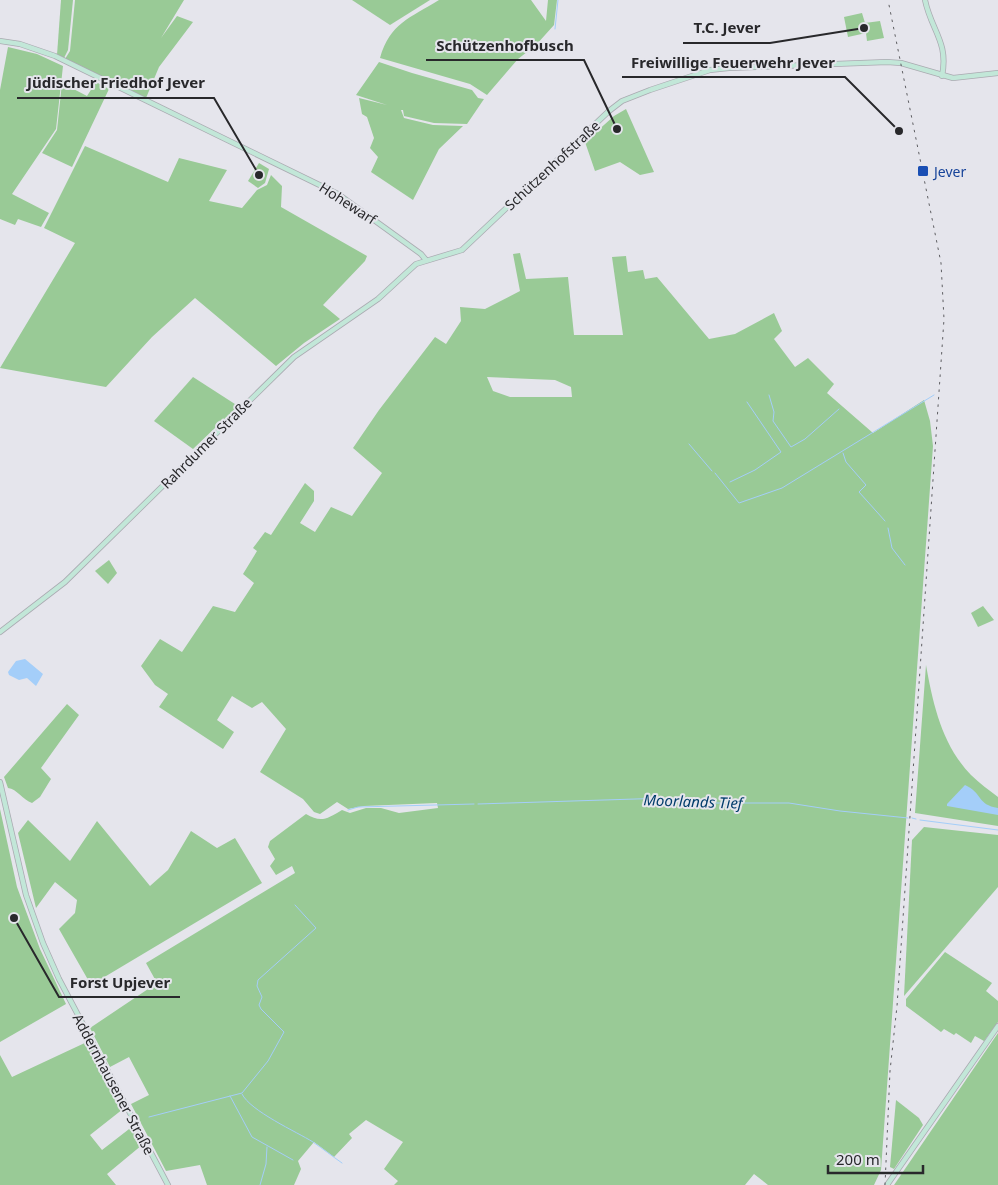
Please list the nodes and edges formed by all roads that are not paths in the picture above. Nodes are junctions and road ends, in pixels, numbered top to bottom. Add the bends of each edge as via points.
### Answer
1 (925, 0) edge
2 (0, 41) edge
3 (998, 73) edge
4 (942, 76) junction
5 (413, 249) junction
6 (426, 260) junction
7 (420, 262) junction
8 (0, 632) edge
9 (0, 782) edge
10 (998, 1026) edge
11 (168, 1185) edge
12 (887, 1185) edge

1 - 4 street via 945,53
2 - 5 street, Hohewarf via 55,56 338,194
3 - 4 street, Schützenhofstraße via 967,78
4 - 6 street, Schützenhofstraße via 901,63 710,70 645,92 622,101 609,111 462,250
5 - 6 street, Hohewarf
5 - 7 street, Hohewarf
6 - 7 street, Schützenhofstraße
7 - 8 street, Rahrdumer Straße via 378,299 294,357 65,582
9 - 11 street, Addernhausener Straße via 26,895 43,943 61,984
10 - 12 street

